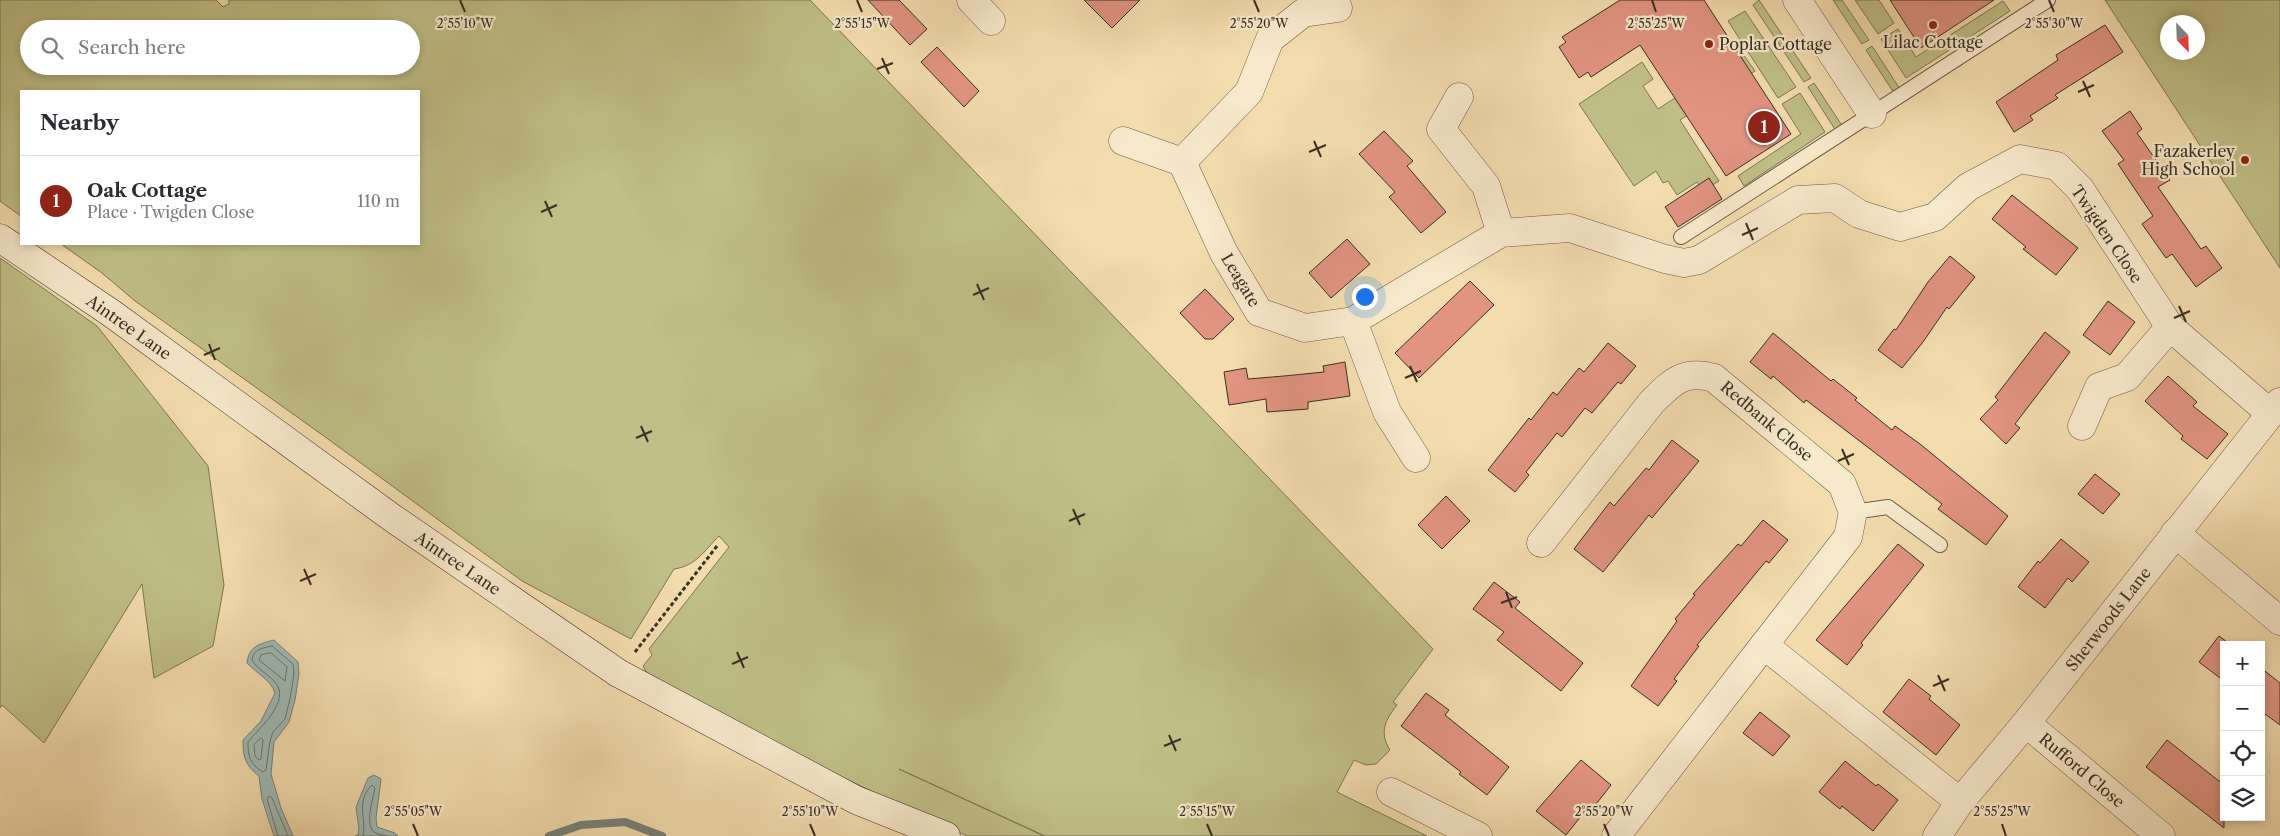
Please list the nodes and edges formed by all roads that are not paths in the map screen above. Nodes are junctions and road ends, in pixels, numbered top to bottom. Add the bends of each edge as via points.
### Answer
1 (971, 0) edge
2 (1797, 0) edge
3 (2048, 0) edge
4 (1338, 8) dead end
5 (991, 21) dead end
6 (1459, 97) dead end
7 (1872, 114) junction
8 (1123, 141) dead end
9 (1182, 162) junction
10 (1501, 233) junction
11 (0, 238) edge
12 (1682, 250) junction
13 (1353, 321) junction
14 (2170, 327) junction
15 (2275, 408) edge
16 (2082, 426) dead end
17 (1416, 458) dead end
18 (1853, 512) junction
19 (2175, 533) junction
20 (1541, 543) dead end
21 (1940, 545) dead end
22 (2280, 621) edge
23 (1764, 645) junction
24 (2026, 723) junction
25 (1391, 792) dead end
26 (1960, 802) junction
27 (946, 836) edge
28 (1478, 836) edge
29 (1616, 836) edge
30 (1937, 836) edge
31 (2161, 836) edge

1 - 5 street
2 - 7 street
3 - 7 lane
4 - 9 street via 1303,13 1270,39 1249,92
6 - 10 street via 1441,129 1486,186
7 - 12 lane
8 - 9 street
9 - 13 street, Leagate via 1224,253 1259,312 1305,328
10 - 12 street, Leagate via 1570,228 1665,259
10 - 13 street, Leagate
11 - 27 street, Aintree Lane via 111,313 391,517 618,673 856,800
12 - 14 street, Twigden Close via 1699,260 1798,200 1835,198 1859,214 1900,227 1935,217 1968,186 2020,159 2057,166 2080,190
13 - 17 street via 1387,412
14 - 15 street, Twigden Close
14 - 16 street via 2127,376 2099,386
15 - 19 street, Sherwoods Lane
18 - 20 street, Redbank Close via 1842,484 1714,378 1704,374 1686,375 1670,384 1652,402
18 - 21 lane via 1888,507
18 - 23 street via 1848,536
19 - 22 street
19 - 24 street, Sherwoods Lane
23 - 26 street
23 - 29 street
24 - 26 street, Sherwoods Lane
24 - 31 street, Rufford Close
25 - 28 street
26 - 30 street, Sherwoods Lane

